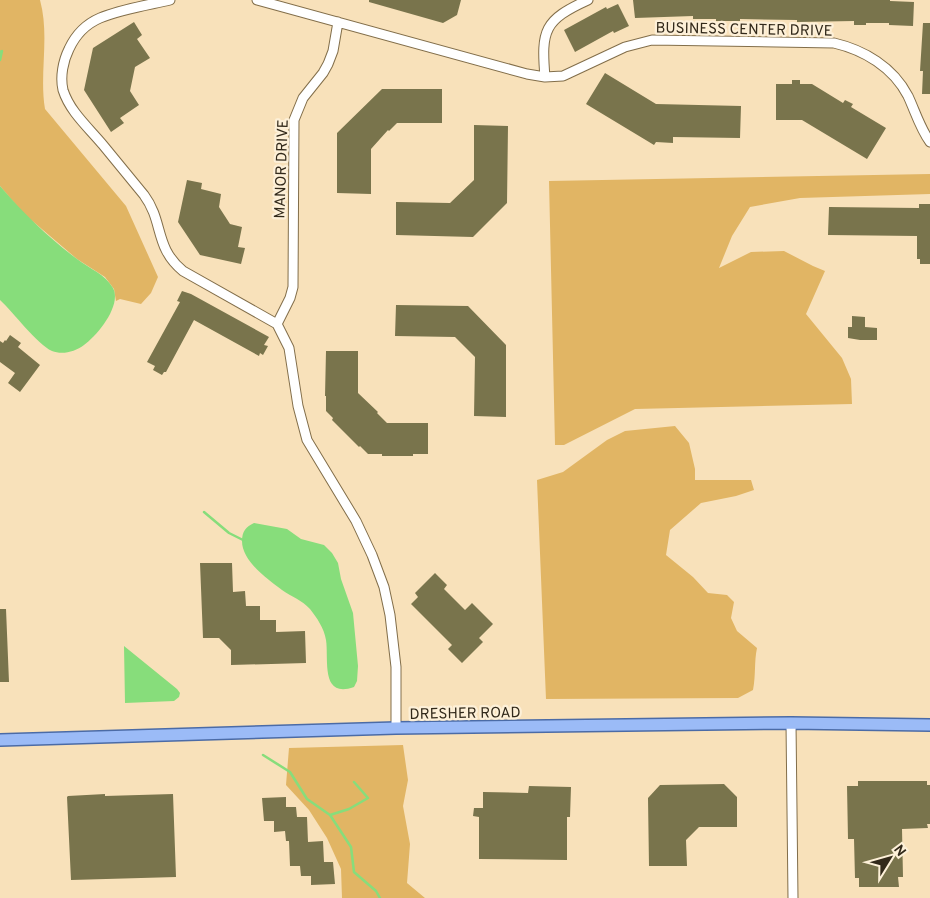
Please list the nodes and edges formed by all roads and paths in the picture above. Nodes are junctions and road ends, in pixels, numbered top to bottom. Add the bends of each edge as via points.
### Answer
1 (170, 0) edge
2 (257, 0) edge
3 (588, 0) edge
4 (338, 22) junction
5 (545, 77) junction
6 (930, 142) edge
7 (277, 324) junction
8 (791, 723) junction
9 (930, 725) edge
10 (396, 728) junction
11 (0, 740) edge
12 (793, 898) edge

1 - 7 street via 106,16 85,27 67,52 62,74 63,89 72,109 149,203 162,243 174,262 195,278
2 - 4 street, BUSINESS CENTER DRIVE
3 - 5 street via 557,16 549,24 544,45
4 - 5 street, BUSINESS CENTER DRIVE
4 - 7 street, MANOR DRIVE via 328,64 303,98 294,120 293,287
5 - 6 street, BUSINESS CENTER DRIVE via 564,76 625,47 652,40 834,43 869,56 889,71 904,89
7 - 10 street via 289,348 307,440 356,522 384,587 396,667
8 - 9 main road, DRESHER ROAD
8 - 10 main road, DRESHER ROAD
8 - 12 street
10 - 11 main road, DRESHER ROAD

